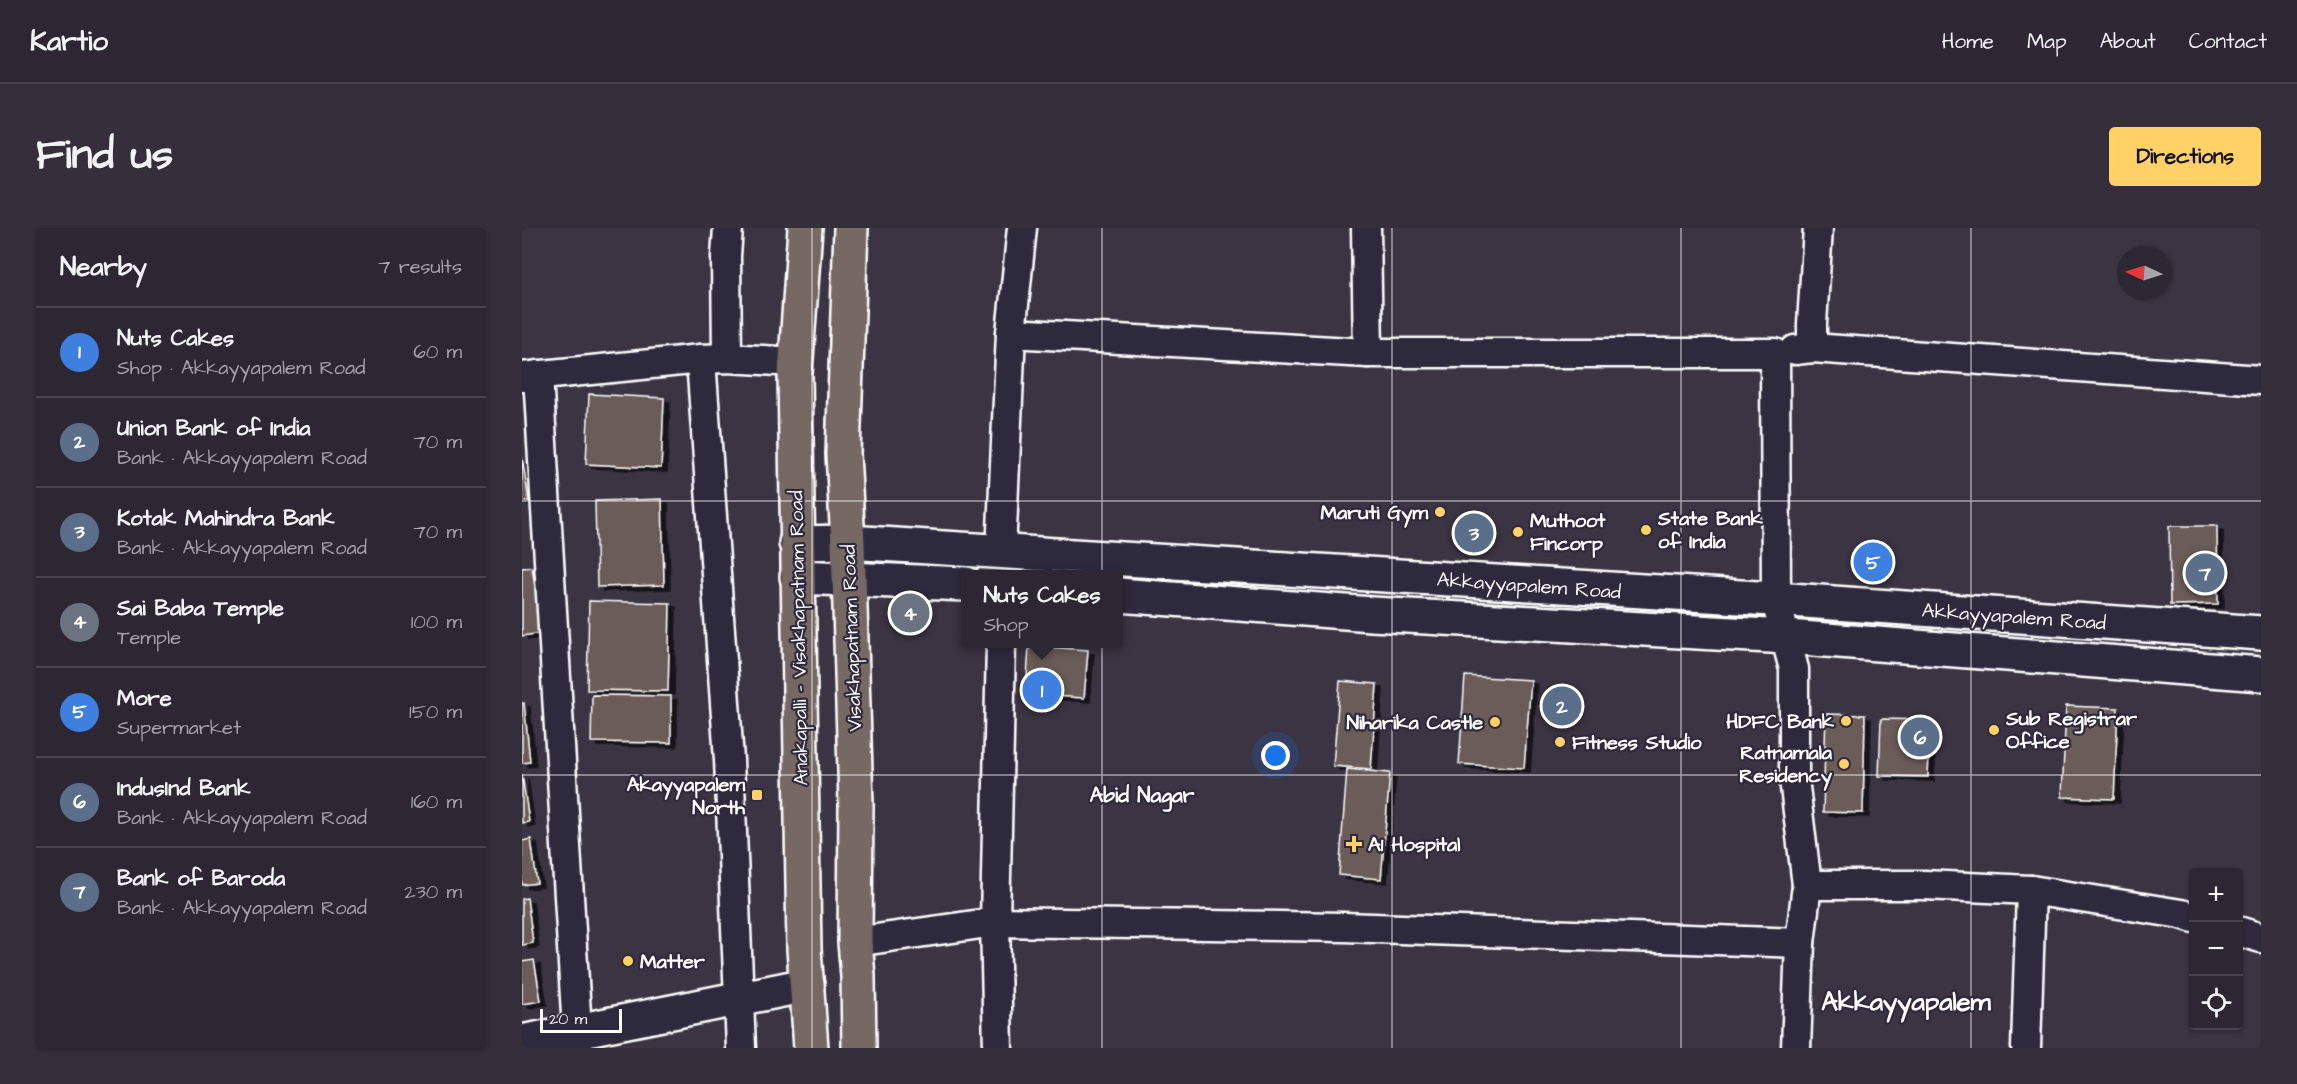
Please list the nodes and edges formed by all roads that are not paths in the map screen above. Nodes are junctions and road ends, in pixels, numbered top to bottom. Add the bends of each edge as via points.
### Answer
1 (728, 228) edge
2 (805, 228) edge
3 (851, 228) edge
4 (1022, 228) edge
5 (1366, 228) edge
6 (1818, 228) edge
7 (1011, 333) junction
8 (1812, 348) junction
9 (1368, 353) junction
10 (1775, 353) junction
11 (714, 359) junction
12 (796, 362) junction
13 (530, 376) edge
14 (2261, 380) edge
15 (848, 542) junction
16 (796, 543) junction
17 (1001, 552) junction
18 (797, 577) junction
19 (848, 578) junction
20 (961, 584) edge
21 (1123, 595) edge
22 (1776, 601) junction
23 (2261, 633) edge
24 (1788, 637) junction
25 (1001, 648) edge
26 (2261, 674) edge
27 (1808, 885) junction
28 (2031, 890) junction
29 (2189, 917) edge
30 (995, 922) junction
31 (2243, 933) edge
32 (2261, 938) edge
33 (855, 942) junction
34 (1800, 943) junction
35 (807, 986) junction
36 (738, 999) junction
37 (577, 1040) edge
38 (522, 1042) edge
39 (741, 1048) edge
40 (810, 1048) edge
41 (859, 1048) edge
42 (998, 1048) edge
43 (1796, 1048) edge
44 (2026, 1048) edge

1 - 11 street
2 - 12 main road, Anakapalli - Visakhapatnam Road
3 - 15 main road, Visakhapatnam Road via 843,454
4 - 7 street
5 - 9 street
6 - 8 street
7 - 9 street
7 - 17 street
8 - 10 street
8 - 14 street
9 - 10 street
10 - 22 street
11 - 12 street
11 - 13 street
11 - 36 street
12 - 16 main road, Anakapalli - Visakhapatnam Road
13 - 37 street
15 - 16 main road, Akkayyapalem Road
15 - 17 main road, Akkayyapalem Road
15 - 19 main road, Visakhapatnam Road
16 - 18 main road, Anakapalli - Visakhapatnam Road
17 - 22 main road, Akkayyapalem Road
18 - 19 main road
18 - 35 main road, Anakapalli - Visakhapatnam Road
19 - 20 main road
19 - 33 main road, Visakhapatnam Road via 856,804
21 - 24 main road via 1372,614
22 - 23 main road, Akkayyapalem Road
22 - 24 street
24 - 26 main road
24 - 27 street via 1794,669 1794,779
25 - 30 street
27 - 28 street
27 - 34 street
28 - 29 street
28 - 44 street
30 - 33 street
30 - 34 street via 1355,927
30 - 42 street
31 - 32 street
33 - 41 main road, Visakhapatnam Road
34 - 43 street
35 - 36 main road
35 - 40 main road, Anakapalli - Visakhapatnam Road
36 - 37 main road
36 - 39 street
37 - 38 main road

